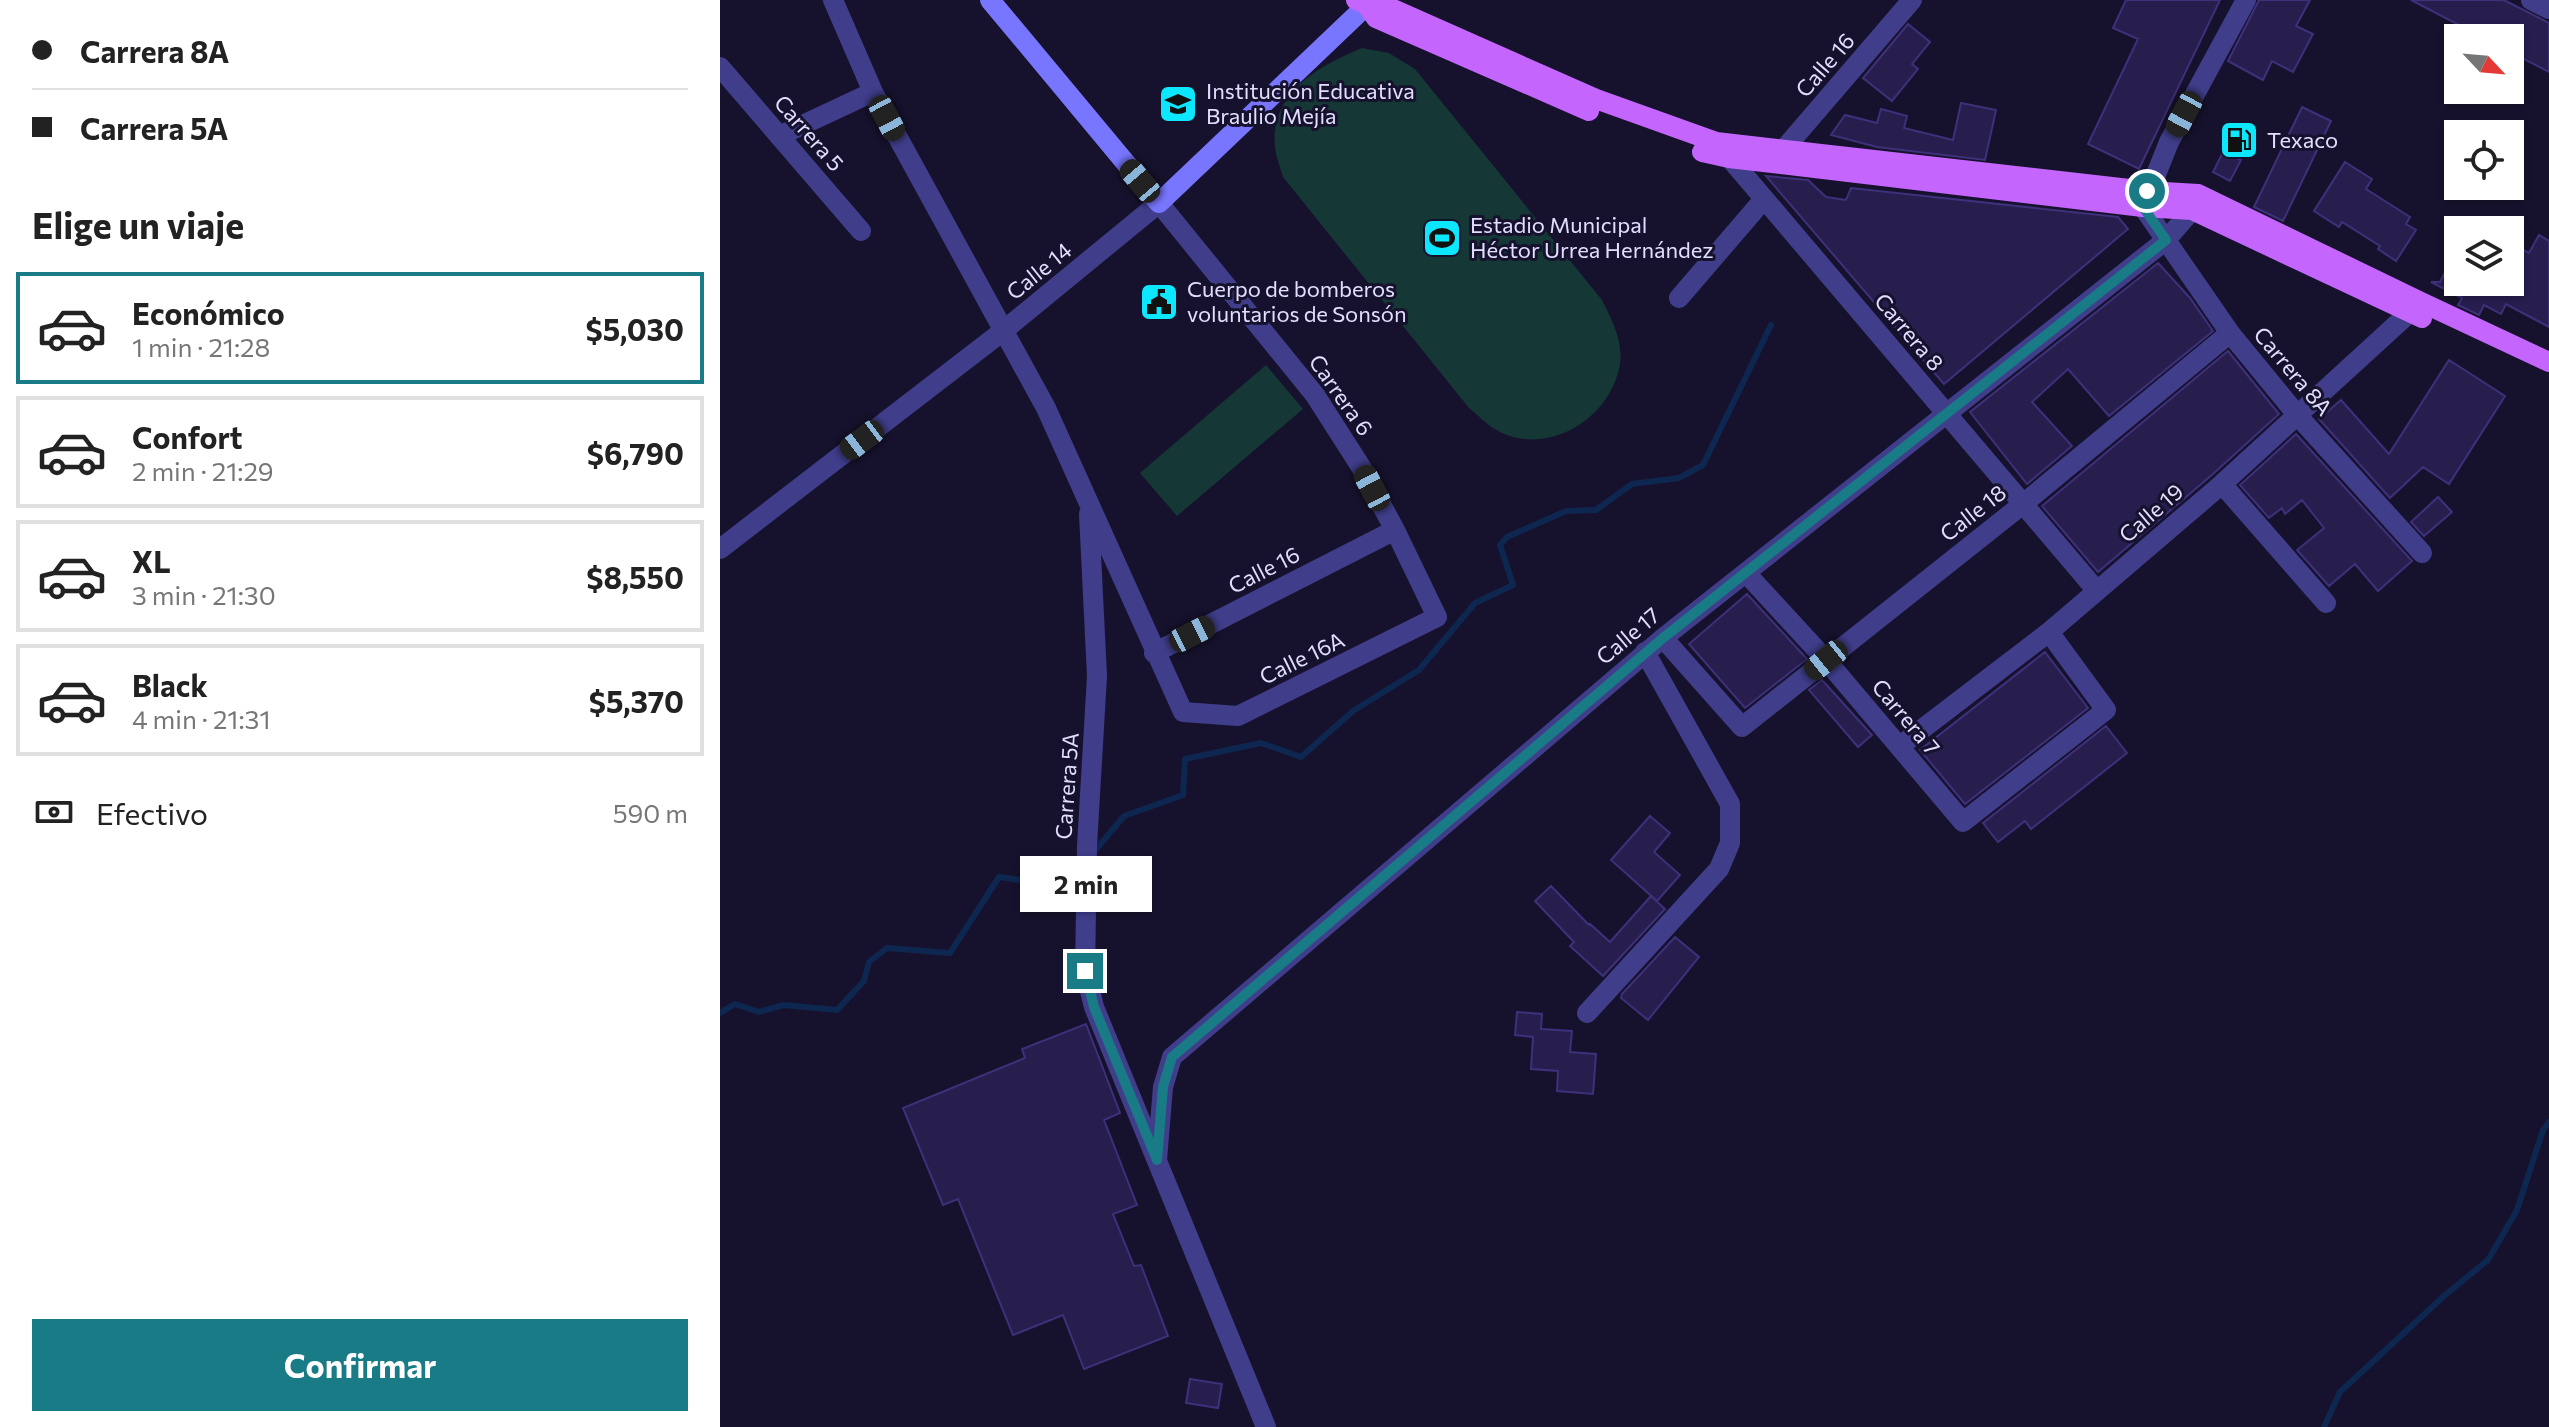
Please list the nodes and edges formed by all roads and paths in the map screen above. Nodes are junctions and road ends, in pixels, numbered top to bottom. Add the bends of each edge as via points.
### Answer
1 (833, 0) edge
2 (990, 0) edge
3 (1912, 0) edge
4 (2246, 0) edge
5 (2531, 0) edge
6 (1362, 3) edge
7 (2549, 9) edge
8 (720, 67) edge
9 (873, 92) junction
10 (779, 136) junction
11 (1716, 142) junction
12 (1780, 156) junction
13 (1729, 158) junction
14 (1764, 199) junction
15 (2145, 199) junction
16 (2195, 202) junction
17 (1159, 203) junction
18 (861, 231) dead end
19 (2166, 240) junction
20 (1679, 298) dead end
21 (2416, 308) junction
22 (1003, 331) junction
23 (2230, 333) junction
24 (2549, 362) edge
25 (2549, 376) edge
26 (1947, 414) junction
27 (2298, 416) junction
28 (2222, 484) junction
29 (1088, 497) junction
30 (2023, 504) junction
31 (1395, 530) junction
32 (720, 549) edge
33 (2422, 553) dead end
34 (1746, 573) junction
35 (2097, 591) junction
36 (2326, 603) dead end
37 (1437, 617) joint
38 (2049, 632) junction
39 (1663, 638) junction
40 (1645, 652) junction
41 (1154, 653) junction
42 (1826, 660) junction
43 (1183, 712) joint
44 (1900, 746) junction
45 (1587, 1013) dead end
46 (1157, 1160) junction
47 (1266, 1427) edge

1 - 9 street, Carrera 5A
2 - 17 main road, Carrera 6
3 - 12 street, Calle 16
4 - 15 street via 2169,142
5 - 7 street
6 - 11 main road via 1384,5 1596,99
6 - 13 main road via 1376,18 1591,112 1685,148
6 - 17 main road, Calle 14
8 - 10 street, Carrera 5
9 - 10 street
9 - 22 street, Carrera 5A
10 - 18 street, Carrera 5
11 - 12 main road
11 - 13 street, Carrera 8
12 - 13 main road
12 - 15 main road
13 - 14 street, Carrera 8
14 - 20 street
14 - 26 street, Carrera 8
15 - 16 main road
15 - 19 street, Carrera 8A
16 - 19 street, Calle 17
16 - 21 main road
17 - 22 street, Calle 14
17 - 31 street, Carrera 6 via 1315,395
19 - 23 street, Carrera 8A
19 - 26 street, Calle 17
21 - 24 main road
21 - 25 main road
21 - 27 street, Calle 19
22 - 29 street, Carrera 5A
22 - 32 street, Calle 14
23 - 27 street, Carrera 8A
23 - 30 street, Calle 18
26 - 30 street, Carrera 8
26 - 34 street, Calle 17
27 - 28 street, Calle 19
27 - 33 street, Carrera 8A
28 - 35 street, Calle 19
28 - 36 street
29 - 41 street, Carrera 5A
29 - 46 street, Carrera 5A via 1097,676 1085,971 1094,1007
30 - 35 street, Carrera 8
30 - 42 street, Calle 18
31 - 37 street, Carrera 6
31 - 41 street, Calle 16
34 - 39 street, Calle 17
34 - 42 street, Carrera 7
35 - 38 street, Calle 19
37 - 43 street, Calle 16A via 1238,716
38 - 44 street, Calle 19
38 - 44 street, Carrera 7 via 2106,710 1963,822
39 - 40 street, Calle 17
39 - 42 street, Calle 18 via 1742,727
40 - 45 street via 1730,804 1730,843 1719,869
40 - 46 street, Calle 17 via 1172,1057 1163,1087
41 - 43 street, Carrera 5A
42 - 44 street, Carrera 7
46 - 47 street, Carrera 5A

